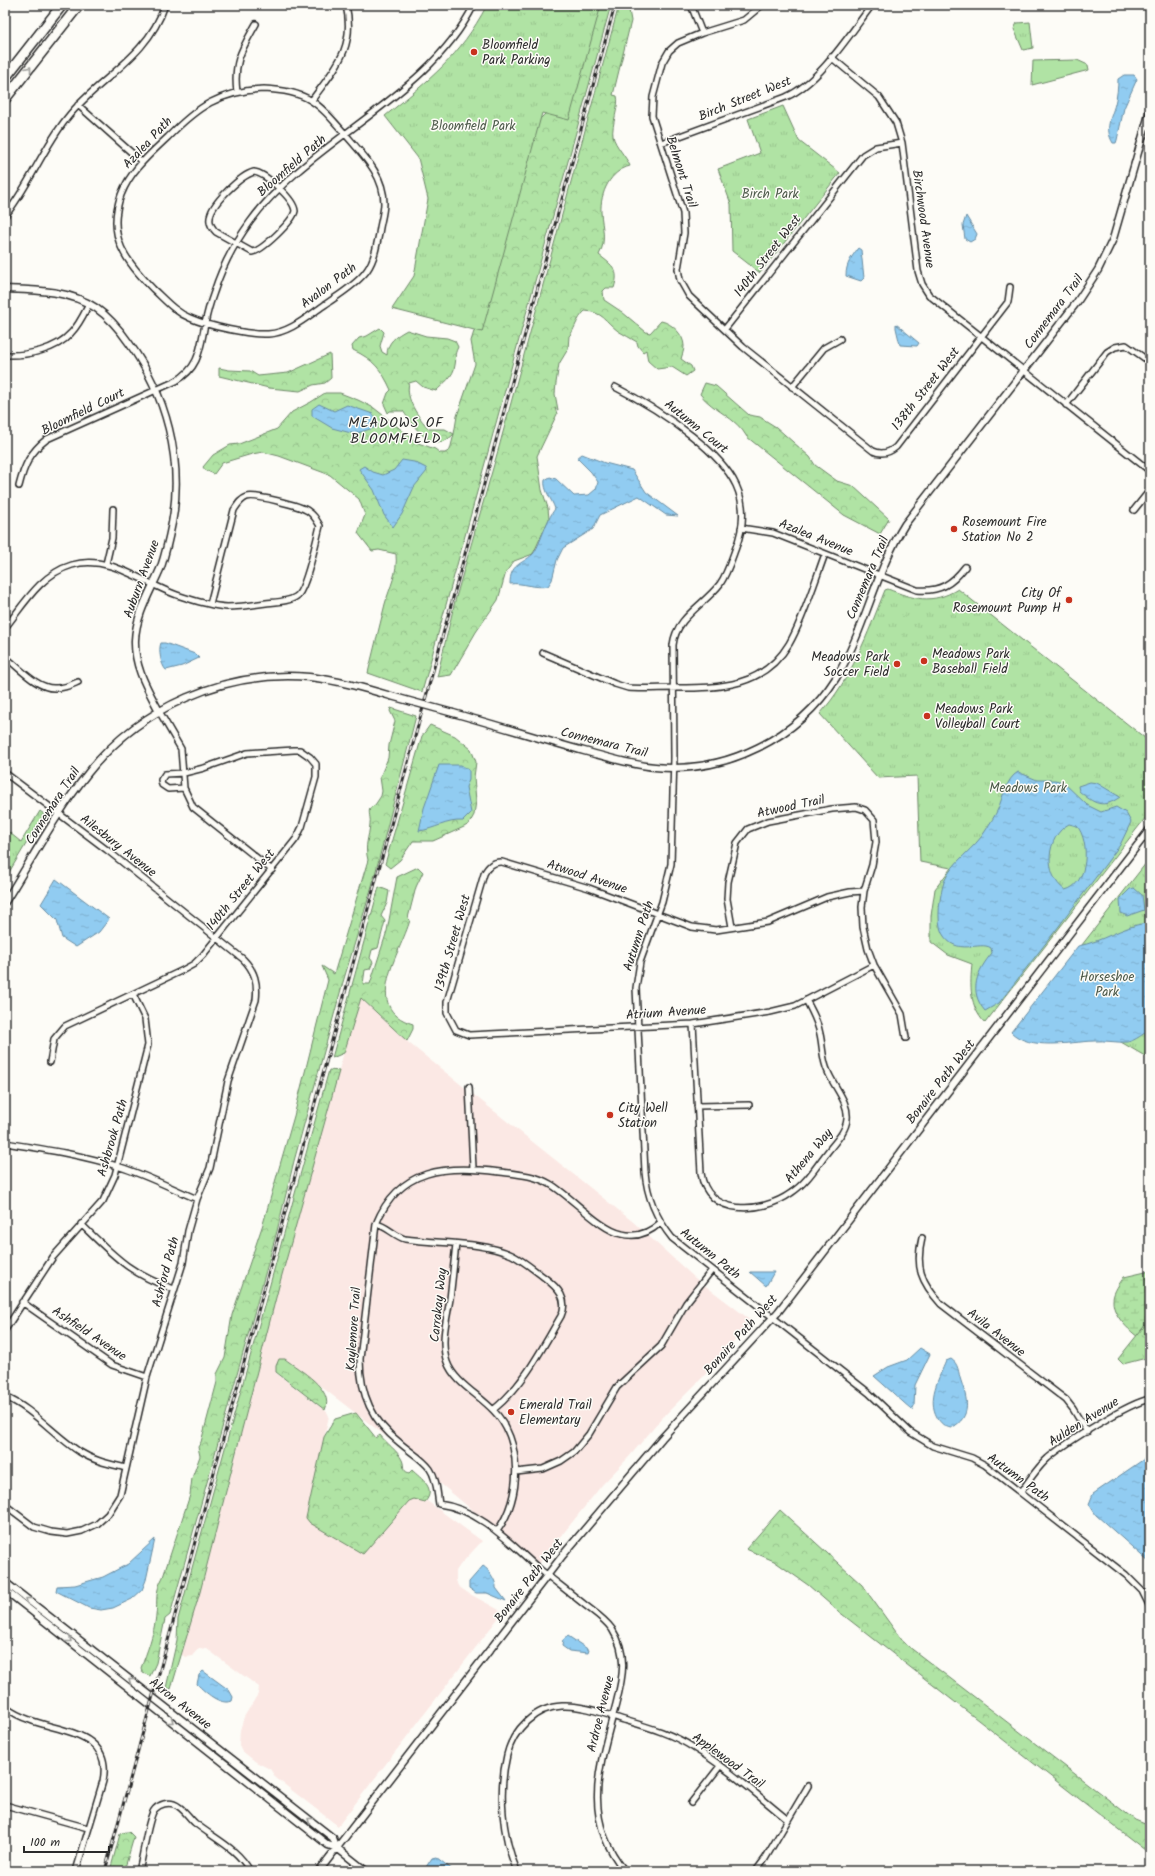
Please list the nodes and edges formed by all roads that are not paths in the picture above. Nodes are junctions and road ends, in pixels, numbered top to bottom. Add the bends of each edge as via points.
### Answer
1 (62, 5) edge
2 (79, 5) edge
3 (164, 5) edge
4 (346, 5) edge
5 (474, 5) edge
6 (691, 5) edge
7 (762, 5) edge
8 (872, 5) edge
9 (256, 24) dead end
10 (702, 33) junction
11 (831, 57) junction
12 (5, 78) edge
13 (237, 92) junction
14 (5, 100) edge
15 (312, 100) junction
16 (78, 105) junction
17 (1150, 111) edge
18 (345, 134) junction
19 (661, 143) junction
20 (902, 143) junction
21 (142, 162) junction
22 (278, 189) junction
23 (5, 216) edge
24 (235, 244) junction
25 (1010, 287) dead end
26 (5, 289) edge
27 (89, 304) junction
28 (205, 323) junction
29 (725, 329) junction
30 (981, 337) junction
31 (840, 339) dead end
32 (5, 355) edge
33 (1150, 362) edge
34 (1024, 371) junction
35 (615, 387) dead end
36 (792, 387) junction
37 (157, 389) junction
38 (1066, 405) junction
39 (887, 453) joint
40 (1150, 471) edge
41 (19, 486) dead end
42 (1150, 490) edge
43 (113, 509) dead end
44 (1134, 510) dead end
45 (741, 528) junction
46 (825, 554) junction
47 (106, 564) junction
48 (965, 567) dead end
49 (879, 575) junction
50 (153, 584) junction
51 (210, 604) junction
52 (5, 628) edge
53 (543, 653) dead end
54 (5, 657) edge
55 (78, 682) dead end
56 (673, 688) junction
57 (159, 711) junction
58 (673, 768) junction
59 (5, 773) edge
60 (184, 773) junction
61 (184, 788) junction
62 (57, 814) junction
63 (1150, 829) edge
64 (487, 868) joint
65 (272, 870) junction
66 (864, 891) junction
67 (5, 902) edge
68 (658, 914) junction
69 (732, 927) junction
70 (216, 938) junction
71 (874, 965) junction
72 (133, 994) junction
73 (806, 1000) junction
74 (693, 1024) junction
75 (451, 1025) joint
76 (637, 1027) junction
77 (906, 1038) dead end
78 (50, 1062) dead end
79 (469, 1087) dead end
80 (749, 1105) dead end
81 (697, 1106) junction
82 (5, 1143) edge
83 (118, 1166) junction
84 (473, 1168) junction
85 (197, 1199) junction
86 (660, 1223) junction
87 (81, 1224) junction
88 (376, 1224) junction
89 (922, 1238) dead end
90 (456, 1244) junction
91 (712, 1270) junction
92 (174, 1289) junction
93 (22, 1302) junction
94 (773, 1318) junction
95 (5, 1330) edge
96 (147, 1377) junction
97 (5, 1397) edge
98 (1150, 1399) edge
99 (494, 1410) junction
100 (1087, 1432) junction
101 (126, 1468) junction
102 (516, 1472) junction
103 (1021, 1492) junction
104 (439, 1504) joint
105 (5, 1505) edge
106 (497, 1531) junction
107 (547, 1575) junction
108 (5, 1582) edge
109 (5, 1590) edge
110 (1150, 1607) edge
111 (5, 1707) edge
112 (613, 1716) junction
113 (720, 1766) junction
114 (808, 1786) dead end
115 (691, 1803) dead end
116 (5, 1805) edge
117 (788, 1820) junction
118 (88, 1828) junction
119 (337, 1848) junction
120 (76, 1871) edge
121 (139, 1871) edge
122 (250, 1871) edge
123 (319, 1871) edge
124 (366, 1871) edge
125 (517, 1871) edge
126 (624, 1871) edge
127 (756, 1871) edge

1 - 12 highway
14 -> 2 highway
3 - 16 street via 156,25 141,49
4 - 15 street via 349,28 346,48 338,65
5 - 18 street, Bloomfield Path via 456,36 440,56
6 - 10 street
7 - 10 street, Belmont Trail via 744,20
8 - 11 street, Birch Street West
9 - 13 street via 236,64
10 - 19 street, Belmont Trail via 678,43 669,51 662,63 652,109 654,126
11 - 19 street, Birch Street West via 813,79 794,93
11 - 20 street, Birchwood Avenue via 872,89 886,104 896,123
13 - 15 street, Azalea Path via 272,90
13 - 21 street, Azalea Path via 216,99 194,112
15 - 18 street, Azalea Path
16 - 21 street
16 - 23 street via 60,128
17 - 34 street, Connemara Trail via 1118,225 1106,255 1089,285
18 - 22 street, Bloomfield Path
18 - 28 street, Avalon Path via 375,171 382,189 383,208 376,250 366,272 347,289 283,331 259,334
19 - 29 street, Belmont Trail via 684,218 679,263 680,280 689,296
20 - 29 street, 140th Street West via 876,147 863,155
20 - 30 street, Birchwood Avenue via 918,271 922,284 934,300
21 - 28 street, Azalea Path via 130,178 119,201 116,229 121,248 134,269 169,305 187,317
22 - 24 street, Bloomfield Path via 258,211
22 - 24 street via 293,205 295,211 292,217 258,251 249,252
22 - 24 street via 263,174 249,173 215,204 210,218 212,228
24 - 28 street, Bloomfield Path via 217,282
25 - 30 street, 138th Street West via 1008,302
26 - 27 street, Auburn Avenue via 60,294
27 - 32 street via 73,332 61,341 29,354
27 - 37 street, Auburn Avenue via 101,312 124,337
28 - 37 street, Bloomfield Path via 202,348 196,363 183,377
29 - 36 street, Belmont Trail
30 - 34 street, Birchwood Avenue
30 - 39 street, 138th Street West via 896,447
31 - 36 street via 824,348
33 - 38 street via 1131,347 1115,347 1108,352
34 - 38 street, Birchwood Avenue
34 - 49 street, Connemara Trail via 905,524
35 - 45 street, Autumn Court via 663,413 723,463 739,493 742,508
36 - 39 street, Belmont Trail via 873,451
37 - 41 street, Bloomfield Court via 39,445 25,465
37 - 50 street, Auburn Avenue via 171,436 176,485 169,538
38 - 40 street, Birchwood Avenue
42 - 44 street
43 - 47 street via 112,538
45 - 46 street, Azalea Avenue via 769,532
45 - 56 street, Autumn Path via 722,581 685,618 676,632 673,645
46 - 49 street, Azalea Avenue
46 - 56 street via 791,639 770,665 755,676 732,685 716,688
47 - 50 street
47 - 52 street via 80,563 53,573 34,590
48 - 49 street, Azalea Avenue via 949,584 926,590 913,589
49 - 58 street, Connemara Trail via 840,670 824,694 802,718 764,745 737,757 711,764
50 - 51 street via 177,595
50 - 57 street, Auburn Avenue via 137,623 135,652 143,680
51 - 51 street via 242,606 277,602 297,596 303,586 320,526 315,517 306,510 258,495 248,496 240,501 234,510
53 - 56 street via 622,686
54 - 55 street via 48,688 60,688
56 - 58 street, Autumn Path
57 - 58 street, Connemara Trail, bridge via 224,684 271,677 307,677 391,696 627,762
57 - 60 street, Auburn Avenue via 181,749
57 - 62 street, Connemara Trail via 131,730 104,754
58 - 68 street, Autumn Path via 671,864
59 - 62 street, Ailesbury Avenue
60 - 61 street, Auburn Avenue
60 - 61 street via 165,774 161,780 168,789
60 - 65 street, 140th Street West via 235,756 270,750 300,750 310,757 314,762 316,777 300,833
61 - 65 street, Auburn Avenue via 198,811
62 - 67 street, Connemara Trail
62 - 70 street, Ailesbury Avenue via 107,850
63 - 94 street, Bonaire Path West
64 - 68 street, Atwood Avenue via 494,863 502,862 589,888
64 - 75 street, 139th Street West via 447,1002
65 - 70 street, 140th Street West
66 - 69 street, Atwood Avenue via 827,897 775,920
66 - 69 street, Atwood Trail via 876,849 875,825 869,813 856,807 768,821 748,829 737,843 728,882 727,899
66 - 71 street via 863,927
68 - 69 street, Atwood Avenue via 698,929
68 - 76 street, Autumn Path via 637,975
70 - 72 street, 140th Street West via 194,964
70 - 85 street, Ashford Path via 250,966 257,990 256,1000 228,1081 210,1168
71 - 73 street, Atrium Avenue
71 - 77 street via 902,1014
72 - 78 street, 140th Street West via 61,1029 54,1040
72 - 83 street, Ashbrook Path via 145,1019 148,1045
73 - 74 street, Atrium Avenue via 786,1008
73 - 81 street, Athena Way via 818,1025 825,1065 846,1105 848,1115 843,1132 798,1188 778,1201 740,1208 724,1205 713,1198 702,1179
74 - 76 street, Atrium Avenue
74 - 81 street, Athena Way
75 - 76 street, Atrium Avenue via 469,1036
76 - 86 street, Autumn Path via 644,1172 650,1202
79 - 84 street
80 - 81 street
82 - 83 street via 65,1153
83 - 85 street
83 - 87 street, Ashbrook Path via 106,1196
84 - 86 street, Kaylemore Trail via 542,1180 558,1189 611,1230 622,1234 638,1235 649,1232
84 - 88 street, Kaylemore Trail via 429,1172 412,1180 386,1202
85 - 92 street, Ashford Path via 183,1263
86 - 91 street, Autumn Path via 672,1238
87 - 92 street via 134,1272 152,1282
87 - 93 street, Ashbrook Path
88 - 90 street via 385,1226 406,1239
88 - 104 street, Kaylemore Trail via 360,1359 364,1391 372,1414 379,1424 395,1440 423,1460 430,1470 435,1479
89 - 100 street, Avila Avenue via 918,1253 919,1267 923,1280 933,1295 941,1304 1066,1400
90 - 99 street, Carrakay Way via 446,1318 447,1361 459,1380
90 - 99 street via 488,1248 507,1254 525,1263 554,1285 563,1296 564,1308 548,1338 515,1390
91 - 94 street, Autumn Path
91 - 102 street via 686,1303 661,1346 617,1387 574,1452 543,1469
92 - 96 street, Ashford Path
93 - 95 street, Ashbrook Path
93 - 96 street, Ashfield Avenue via 112,1365
94 - 103 street, Autumn Path via 869,1393 910,1432 933,1446 972,1458 985,1465
94 - 107 street, Bonaire Path West via 662,1438
96 - 101 street, Ashford Path
97 - 101 street via 18,1404 80,1452 98,1461
98 - 100 street, Aulden Avenue via 1130,1406
99 - 102 street, Carrakay Way via 508,1433
100 - 103 street, Aulden Avenue via 1049,1458
101 - 105 street, Ashford Path via 120,1495 111,1510 97,1524 78,1532 61,1534 39,1529 28,1524
102 - 106 street, Carrakay Way via 510,1507
103 - 110 street, Autumn Path via 1131,1580 1142,1591
104 - 106 street, Ardroe Avenue via 460,1510
106 - 107 street, Ardroe Avenue
107 - 112 street, Ardroe Avenue via 607,1623 617,1638 623,1669
107 - 119 street, Bonaire Path West
119 -> 108 street, Akron Avenue via 333,1838
109 -> 119 street, Akron Avenue via 328,1845
111 - 118 street via 29,1720 81,1735 97,1747 103,1761 104,1776
112 - 113 street, Applewood Trail via 676,1738
112 - 125 street, Applewood Trail via 578,1708 554,1707 529,1719 513,1737 506,1760 503,1792 507,1837
112 - 126 street, Ardroe Avenue via 598,1775 596,1801 605,1840
113 - 115 street
113 - 117 street, Applewood Trail
114 - 117 street
116 - 118 street
117 - 127 street
118 - 120 street
119 - 123 street, Bonaire Path West
119 - 124 street, Akron Avenue
121 - 122 street via 151,1815 158,1806 167,1803 178,1806 200,1826 230,1847

